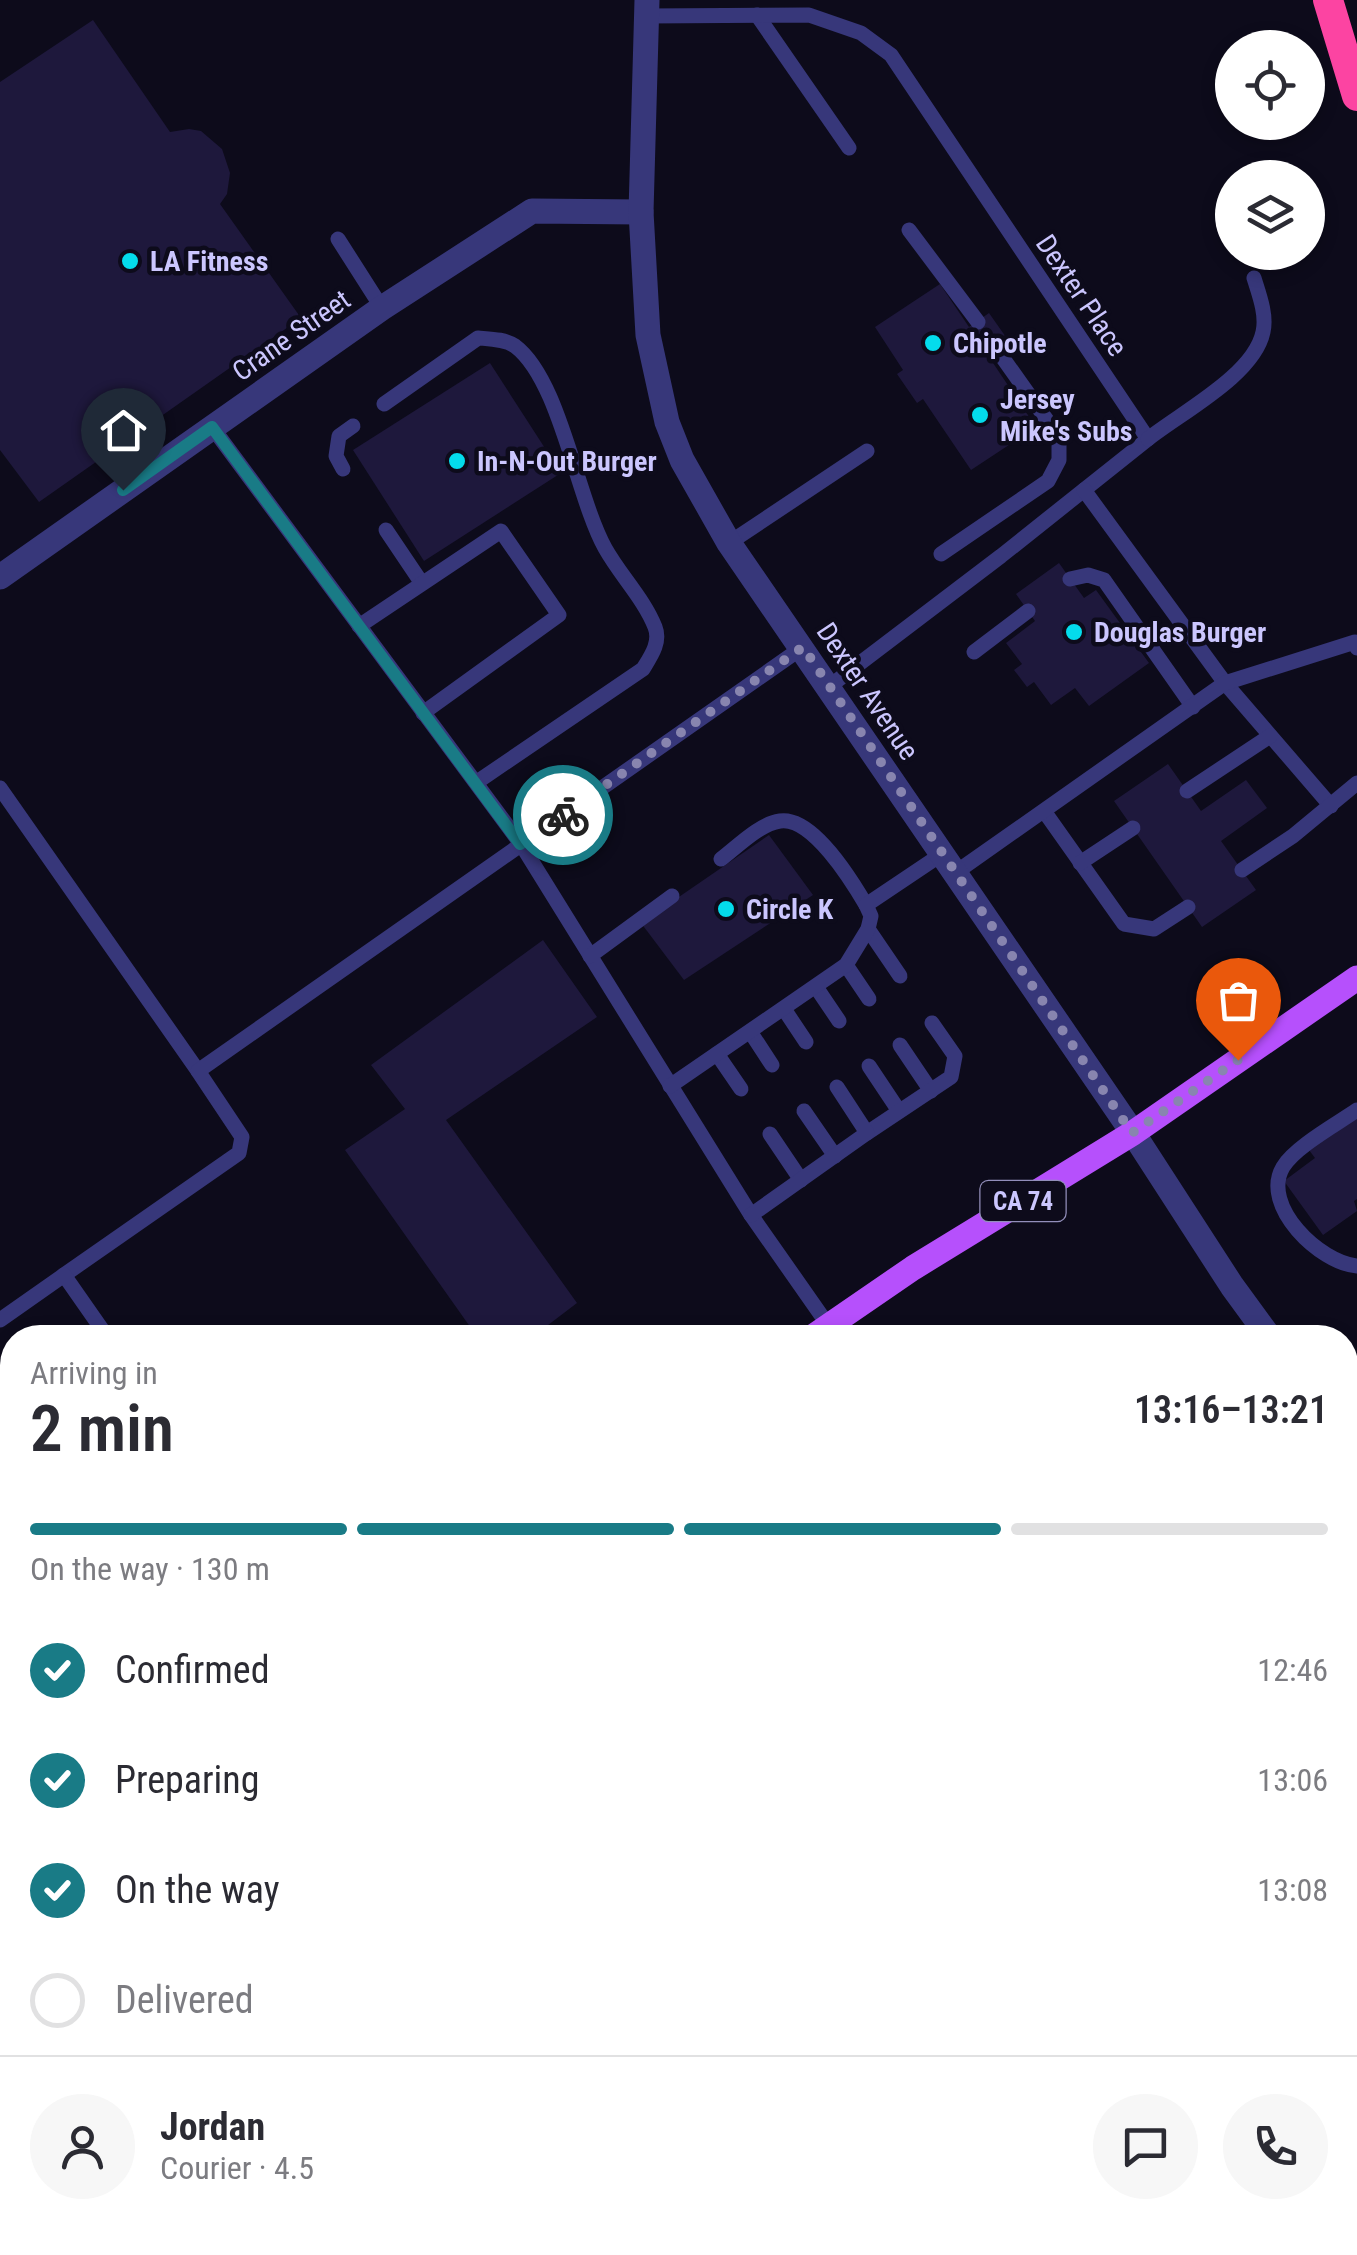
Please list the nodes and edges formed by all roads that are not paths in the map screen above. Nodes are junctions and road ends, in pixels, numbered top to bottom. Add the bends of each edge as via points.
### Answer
1 (1328, 0) edge
2 (647, 8) edge
3 (812, 8) edge
4 (758, 15) junction
5 (1357, 96) edge
6 (848, 148) dead end
7 (641, 212) junction
8 (909, 230) dead end
9 (338, 239) dead end
10 (1254, 278) dead end
11 (382, 308) junction
12 (978, 322) dead end
13 (1000, 354) dead end
14 (384, 404) dead end
15 (353, 426) dead end
16 (212, 427) junction
17 (1148, 438) junction
18 (867, 451) dead end
19 (344, 469) dead end
20 (1084, 490) junction
21 (386, 530) dead end
22 (729, 543) junction
23 (940, 554) dead end
24 (0, 577) edge
25 (1070, 579) dead end
26 (421, 582) junction
27 (1028, 611) dead end
28 (358, 626) junction
29 (803, 647) junction
30 (1357, 648) edge
31 (974, 652) dead end
32 (1225, 683) junction
33 (830, 686) junction
34 (1193, 706) junction
35 (423, 712) junction
36 (1270, 736) junction
37 (477, 782) junction
38 (1357, 784) edge
39 (0, 788) edge
40 (1187, 791) dead end
41 (1330, 806) junction
42 (1044, 811) junction
43 (1133, 828) dead end
44 (520, 844) junction
45 (721, 860) dead end
46 (949, 863) junction
47 (1080, 863) junction
48 (1242, 870) dead end
49 (672, 896) dead end
50 (866, 905) junction
51 (1188, 907) dead end
52 (868, 928) junction
53 (590, 956) junction
54 (846, 965) junction
55 (900, 976) dead end
56 (1357, 978) edge
57 (816, 987) junction
58 (868, 999) dead end
59 (784, 1009) junction
60 (840, 1020) dead end
61 (932, 1023) dead end
62 (751, 1033) junction
63 (806, 1042) dead end
64 (900, 1045) dead end
65 (716, 1054) junction
66 (772, 1066) dead end
67 (868, 1066) dead end
68 (198, 1071) junction
69 (670, 1086) junction
70 (838, 1087) dead end
71 (741, 1089) dead end
72 (930, 1090) junction
73 (1357, 1110) edge
74 (804, 1111) dead end
75 (899, 1111) junction
76 (868, 1133) junction
77 (1132, 1133) junction
78 (770, 1134) dead end
79 (835, 1156) junction
80 (801, 1180) junction
81 (751, 1215) junction
82 (1357, 1266) edge
83 (64, 1276) junction
84 (0, 1320) edge
85 (99, 1325) edge
86 (815, 1325) edge
87 (829, 1325) edge
88 (1258, 1325) edge

1 - 5 highway
2 - 4 lane, Dexter Place
2 - 7 street, Dexter Avenue
3 - 4 lane, Dexter Place
3 - 17 lane, Dexter Place via 891,55
4 - 6 lane
7 - 11 street, Crane Street via 532,211
7 - 22 street, Dexter Avenue via 648,335 668,422
8 - 12 lane
9 - 11 lane
10 - 17 lane via 1264,330 1256,352
11 - 16 street, Crane Street
13 - 23 lane via 1049,423 1059,460 1048,481
14 - 37 lane via 478,338 514,345 548,387 598,534 656,629 655,649 643,669
15 - 19 lane via 339,436 336,456
16 - 24 street, Crane Street
16 - 28 lane
17 - 20 lane
18 - 22 lane
20 - 32 lane
20 - 33 lane
21 - 26 lane
22 - 29 street, Dexter Avenue
25 - 34 lane via 1088,574 1104,580
26 - 28 lane
26 - 35 lane via 501,531 559,615
27 - 31 lane
28 - 35 lane
29 - 33 street, Dexter Avenue
29 - 44 lane
30 - 32 lane via 1355,642
32 - 34 lane
32 - 36 lane
33 - 46 street, Dexter Avenue
34 - 42 lane
35 - 37 lane
36 - 40 lane
36 - 41 lane
37 - 44 lane
38 - 41 lane
39 - 68 lane
41 - 48 lane
42 - 46 lane
42 - 47 lane
43 - 47 lane
44 - 53 lane
44 - 68 lane
45 - 50 lane via 764,827 792,822 806,828
46 - 50 lane
46 - 77 street, Dexter Avenue
47 - 51 lane via 1124,924 1154,929
49 - 53 lane
50 - 52 lane
52 - 54 lane
52 - 55 lane
53 - 69 lane
54 - 57 lane
54 - 58 lane
56 - 77 main road, CA 74
57 - 59 lane
57 - 60 lane
59 - 62 lane
59 - 63 lane
61 - 72 lane via 955,1056 951,1077
62 - 65 lane
62 - 66 lane
64 - 72 lane
65 - 69 lane
65 - 71 lane
67 - 75 lane
68 - 83 lane via 242,1137 239,1154
69 - 81 lane
70 - 76 lane
72 - 75 lane
73 - 82 lane via 1288,1159 1277,1186 1288,1215 1318,1252
74 - 79 lane
75 - 76 lane
76 - 79 lane
77 - 87 main road, CA 74
77 - 88 street, Dexter Avenue
78 - 80 lane
79 - 80 lane
80 - 81 lane
81 - 86 lane
83 - 84 lane
83 - 85 lane

